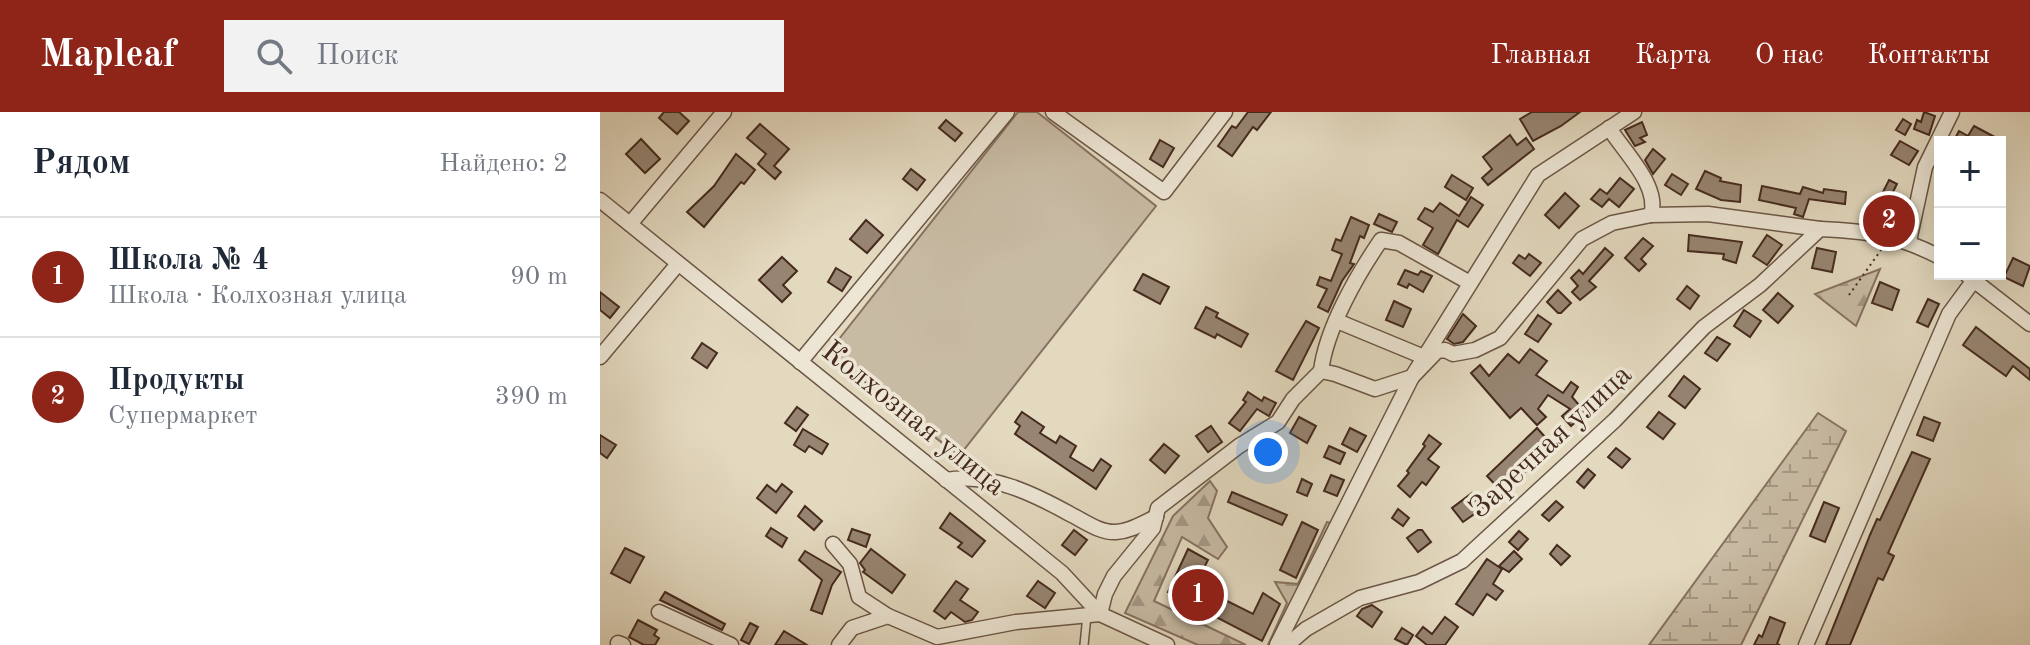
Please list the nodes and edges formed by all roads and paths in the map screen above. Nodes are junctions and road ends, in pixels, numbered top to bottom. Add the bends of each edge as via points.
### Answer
1 (724, 112) edge
2 (1007, 112) edge
3 (1053, 112) edge
4 (1225, 112) edge
5 (1634, 112) edge
6 (1952, 112) edge
7 (1609, 128) junction
8 (600, 200) edge
9 (1651, 215) junction
10 (630, 224) junction
11 (1820, 229) junction
12 (1909, 241) junction
13 (1882, 248) dead end
14 (1934, 254) edge
15 (677, 265) junction
16 (1968, 280) edge
17 (1974, 280) edge
18 (1470, 283) junction
19 (1849, 295) dead end
20 (1337, 321) junction
21 (2030, 324) edge
22 (600, 357) edge
23 (1424, 357) junction
24 (800, 362) junction
25 (1321, 371) junction
26 (1412, 377) junction
27 (946, 480) junction
28 (1156, 517) junction
29 (833, 544) dead end
30 (659, 612) dead end
31 (1094, 615) junction
32 (888, 616) junction
33 (731, 645) edge
34 (839, 645) edge
35 (1084, 645) edge
36 (1167, 645) edge
37 (1277, 645) edge
38 (1287, 645) edge
39 (1806, 645) edge

1 - 10 street
2 - 24 street
3 - 4 street via 1164,192
5 - 7 street
6 - 12 street via 1925,167
7 - 9 street via 1650,187
7 - 18 street via 1538,175
8 - 10 street, Колхозная улица
9 - 11 street via 1708,214
9 - 26 street via 1612,223 1582,239 1500,338 1475,350 1437,351
10 - 15 street, Колхозная улица
11 - 12 street via 1862,230
11 - 38 street, Заречная улица via 1760,285 1704,327 1615,420 1462,561 1419,582 1360,598
12 - 14 street
13 - 19 path
15 - 22 street
15 - 24 street, Колхозная улица
16 - 39 street
17 - 21 street
18 - 20 street via 1399,243 1381,240
18 - 23 street
20 - 23 street
20 - 25 street
23 - 26 street
24 - 27 street, Колхозная улица
25 - 26 street via 1375,389
25 - 28 street via 1278,422 1158,508
26 - 37 street
27 - 28 street via 1013,486 1100,530 1133,529
27 - 31 street, Колхозная улица via 1062,573
28 - 31 street
29 - 32 street via 850,564 859,597
30 - 33 street
31 - 32 street via 937,637
31 - 35 lane
31 - 36 street, Колхозная улица
32 - 34 street via 852,628

